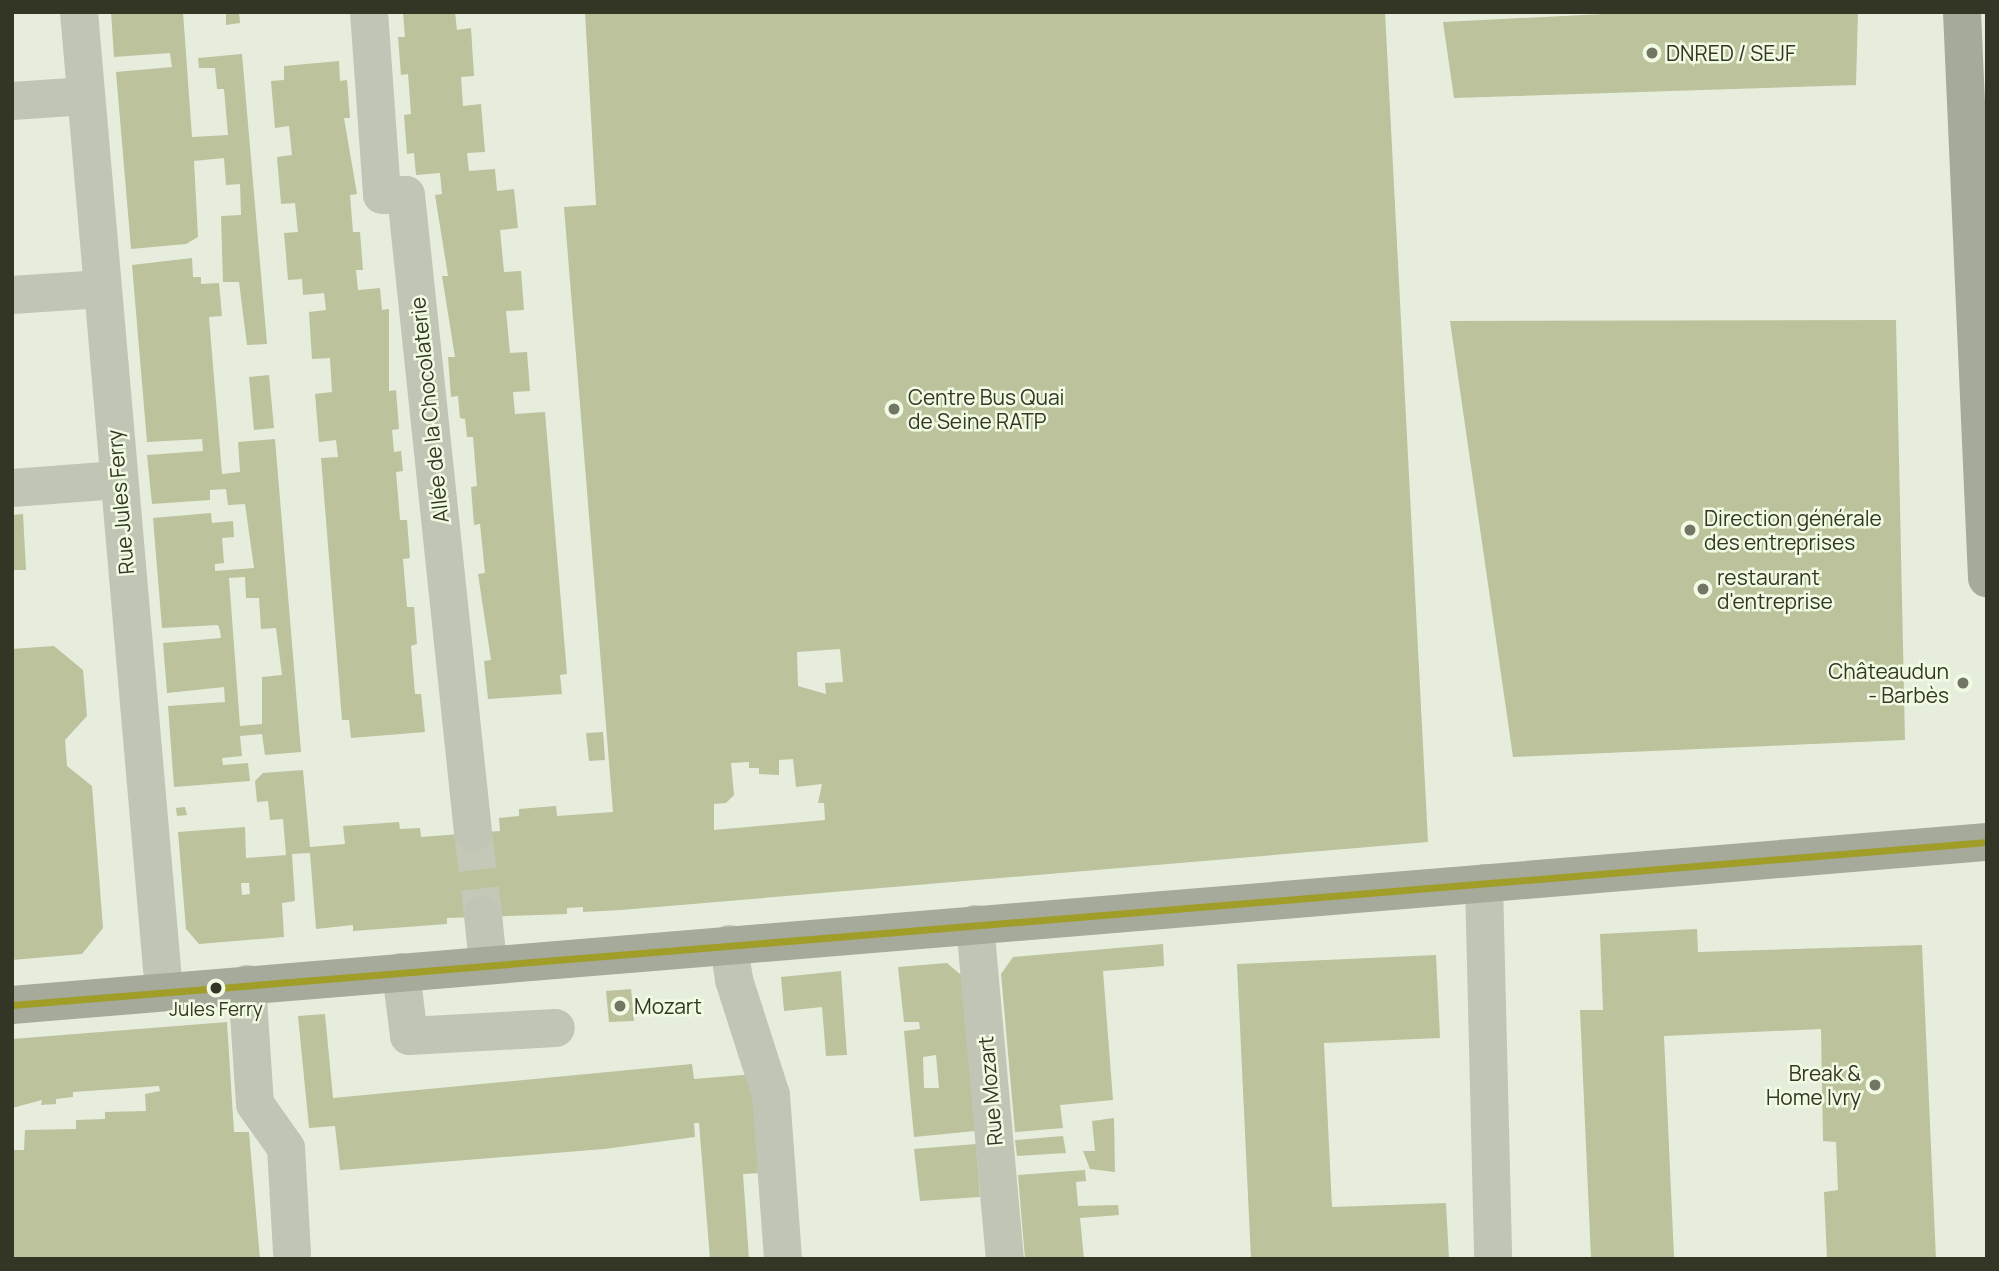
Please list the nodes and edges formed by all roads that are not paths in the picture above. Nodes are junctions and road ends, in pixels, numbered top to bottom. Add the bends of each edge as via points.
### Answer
1 (79, 12) edge
2 (369, 12) edge
3 (1962, 12) edge
4 (86, 96) junction
5 (12, 101) edge
6 (102, 289) junction
7 (12, 295) edge
8 (118, 480) junction
9 (12, 488) edge
10 (1987, 578) edge
11 (473, 832) tunnel mouth
12 (1987, 842) edge
13 (1484, 883) junction
14 (483, 915) tunnel mouth
15 (975, 924) junction
16 (729, 944) junction
17 (488, 964) junction
18 (401, 972) junction
19 (247, 984) junction
20 (163, 991) junction
21 (12, 1005) edge
22 (556, 1028) dead end
23 (292, 1253) dead end
24 (783, 1259) edge
25 (1006, 1259) edge
26 (1493, 1259) edge

1 - 4 street, Rue Jules Ferry
2 - 11 street, Allée de la Chocolaterie via 382,195 406,195
3 - 10 main road
4 - 5 street
4 - 6 street, Rue Jules Ferry
6 - 7 street
6 - 8 street, Rue Jules Ferry
8 - 9 street
8 - 20 street, Rue Jules Ferry
12 - 13 main road
13 - 15 main road
13 - 26 street
14 - 17 street
15 - 16 main road
15 - 25 street, Rue Mozart
16 - 17 main road
16 - 24 street via 734,980 771,1095
17 - 18 main road
18 - 19 main road
18 - 22 street via 409,1036
19 - 20 main road
19 - 23 street via 255,1104 286,1148
20 - 21 main road

